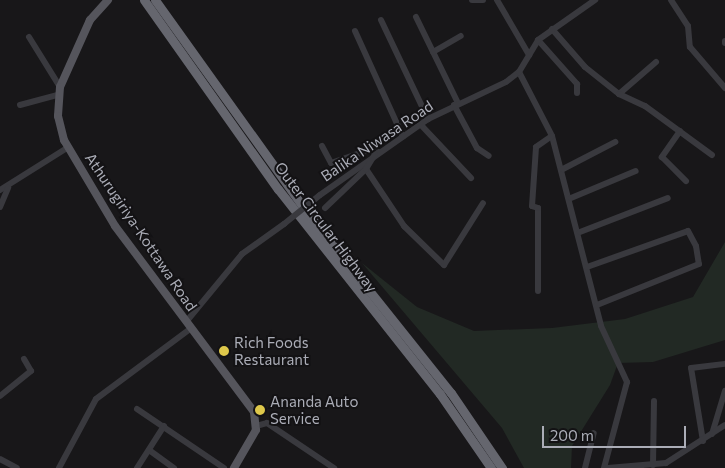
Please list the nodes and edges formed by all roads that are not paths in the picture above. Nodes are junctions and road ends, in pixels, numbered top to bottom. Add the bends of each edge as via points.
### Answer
1 (108, 0) edge
2 (144, 0) edge
3 (155, 0) edge
4 (472, 0) edge
5 (483, 0) edge
6 (497, 0) edge
7 (595, 0) edge
8 (671, 0) edge
9 (416, 17) dead end
10 (381, 20) dead end
11 (552, 29) junction
12 (355, 32) dead end
13 (461, 36) dead end
14 (29, 37) dead end
15 (538, 40) junction
16 (432, 52) junction
17 (529, 55) junction
18 (656, 62) dead end
19 (519, 72) junction
20 (725, 88) edge
21 (59, 91) junction
22 (577, 93) dead end
23 (619, 94) junction
24 (20, 104) dead end
25 (456, 104) junction
26 (428, 119) junction
27 (421, 125) junction
28 (680, 132) junction
29 (552, 136) junction
30 (403, 137) junction
31 (616, 142) dead end
32 (322, 146) dead end
33 (67, 148) junction
34 (377, 153) junction
35 (712, 155) dead end
36 (489, 156) dead end
37 (366, 169) junction
38 (563, 169) junction
39 (636, 171) dead end
40 (471, 178) dead end
41 (686, 181) dead end
42 (8, 188) junction
43 (0, 190) edge
44 (571, 198) junction
45 (668, 198) dead end
46 (483, 203) dead end
47 (0, 207) edge
48 (325, 208) dead end
49 (580, 232) junction
50 (587, 267) junction
51 (538, 290) dead end
52 (597, 305) junction
53 (188, 326) junction
54 (24, 360) dead end
55 (725, 364) edge
56 (725, 391) edge
57 (0, 396) edge
58 (654, 401) dead end
59 (137, 409) dead end
60 (164, 426) junction
61 (256, 426) junction
62 (725, 426) edge
63 (594, 433) dead end
64 (712, 434) junction
65 (703, 442) junction
66 (149, 450) junction
67 (0, 459) edge
68 (653, 464) junction
69 (17, 468) edge
70 (59, 468) edge
71 (137, 468) edge
72 (174, 468) edge
73 (224, 468) edge
74 (234, 468) edge
75 (334, 468) edge
76 (491, 468) edge
77 (502, 468) edge
78 (585, 468) edge
79 (604, 468) edge
80 (608, 468) edge

1 - 21 main road via 90,20
2 - 76 highway, Outer Circular Highway via 284,196 440,394
3 - 77 highway, Outer Circular Highway via 308,214 451,393
4 - 5 street
6 - 17 street
7 - 11 street
8 - 20 street via 688,26 690,47
9 - 16 street
10 - 26 street
11 - 15 street
11 - 23 street via 585,67
12 - 30 street
13 - 16 street
14 - 21 street
15 - 17 street
15 - 22 street via 577,84
16 - 25 street
17 - 19 street
18 - 23 street
19 - 25 street, Balika Niwasa Road
19 - 29 street
21 - 24 street
21 - 33 main road, Athurugiriya-Kottawa Road
23 - 28 street via 646,106
25 - 26 street, Balika Niwasa Road
25 - 36 street via 477,148
26 - 27 street, Balika Niwasa Road
27 - 30 street, Balika Niwasa Road
27 - 40 street
28 - 35 street
28 - 41 street via 662,157
29 - 38 street
29 - 51 street via 536,147 532,206 538,208
30 - 34 street, Balika Niwasa Road
31 - 38 street
32 - 34 street via 331,163 368,150
33 - 42 street
33 - 53 main road, Athurugiriya-Kottawa Road via 115,226
34 - 37 street
34 - 53 street, Balika Niwasa Road, bridge via 242,254
37 - 46 street via 404,226 444,265
37 - 48 street
38 - 44 street
39 - 44 street
42 - 43 street
42 - 47 street
44 - 49 street
45 - 49 street
49 - 50 street
50 - 52 street
50 - 52 street via 688,231 696,246 699,264
52 - 79 street via 627,382
53 - 61 main road, Athurugiriya-Kottawa Road via 250,405
53 - 70 street, Balika Niwasa Road via 96,399
54 - 57 street via 31,371
55 - 65 street via 691,368
56 - 64 street
58 - 68 street
59 - 60 street
60 - 66 street
60 - 73 street
61 - 74 main road
61 - 75 street via 267,423 275,427
62 - 64 street
63 - 78 street
64 - 65 street
65 - 68 street via 680,456
66 - 71 street
66 - 72 street
67 - 69 street
68 - 80 street

